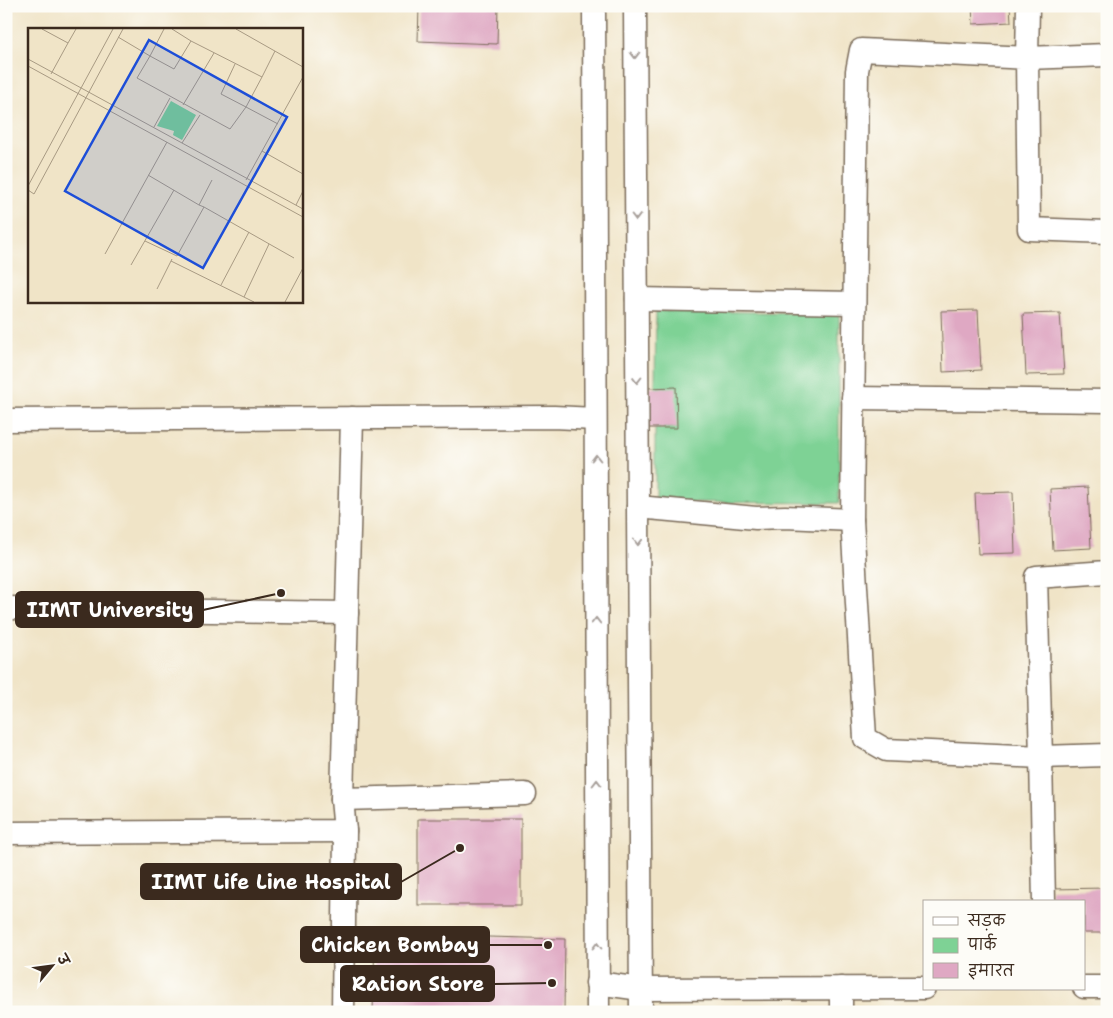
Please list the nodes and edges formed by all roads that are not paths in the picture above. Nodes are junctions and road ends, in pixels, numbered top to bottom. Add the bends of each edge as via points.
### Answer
1 (594, 6) edge
2 (635, 6) edge
3 (1028, 6) edge
4 (1107, 55) edge
5 (1027, 58) junction
6 (1107, 232) edge
7 (637, 299) junction
8 (854, 303) junction
9 (853, 398) junction
10 (1107, 401) edge
11 (352, 418) junction
12 (596, 418) junction
13 (6, 420) edge
14 (638, 507) junction
15 (852, 520) junction
16 (1107, 572) edge
17 (6, 608) edge
18 (347, 613) junction
19 (1107, 755) edge
20 (1041, 757) junction
21 (525, 794) dead end
22 (342, 799) junction
23 (344, 831) junction
24 (6, 833) edge
25 (1044, 900) edge
26 (598, 983) junction
27 (1086, 987) edge
28 (1107, 987) edge
29 (641, 988) junction
30 (841, 988) junction
31 (923, 988) edge
32 (343, 1012) edge
33 (598, 1012) edge
34 (641, 1012) edge
35 (841, 1012) edge

1 - 12 street
2 -> 7 street
3 - 5 street
4 - 5 street
5 - 6 street via 1029,229
5 - 8 street via 861,50 857,72
7 - 8 street
7 -> 14 street
8 - 9 street
9 - 10 street
9 - 15 street
11 - 12 street
11 - 13 street
11 - 18 street
26 -> 12 street
14 - 15 street via 756,518
14 -> 29 street
15 - 20 street via 865,738 886,750
16 - 20 street via 1036,577
17 - 18 street
18 - 22 street
19 - 20 street
20 - 25 street
21 - 22 street
22 - 23 street
23 - 24 street
23 - 32 street
26 - 29 street
26 - 33 street
27 - 28 street
29 - 30 street
29 - 34 street
30 - 31 street
30 - 35 street

